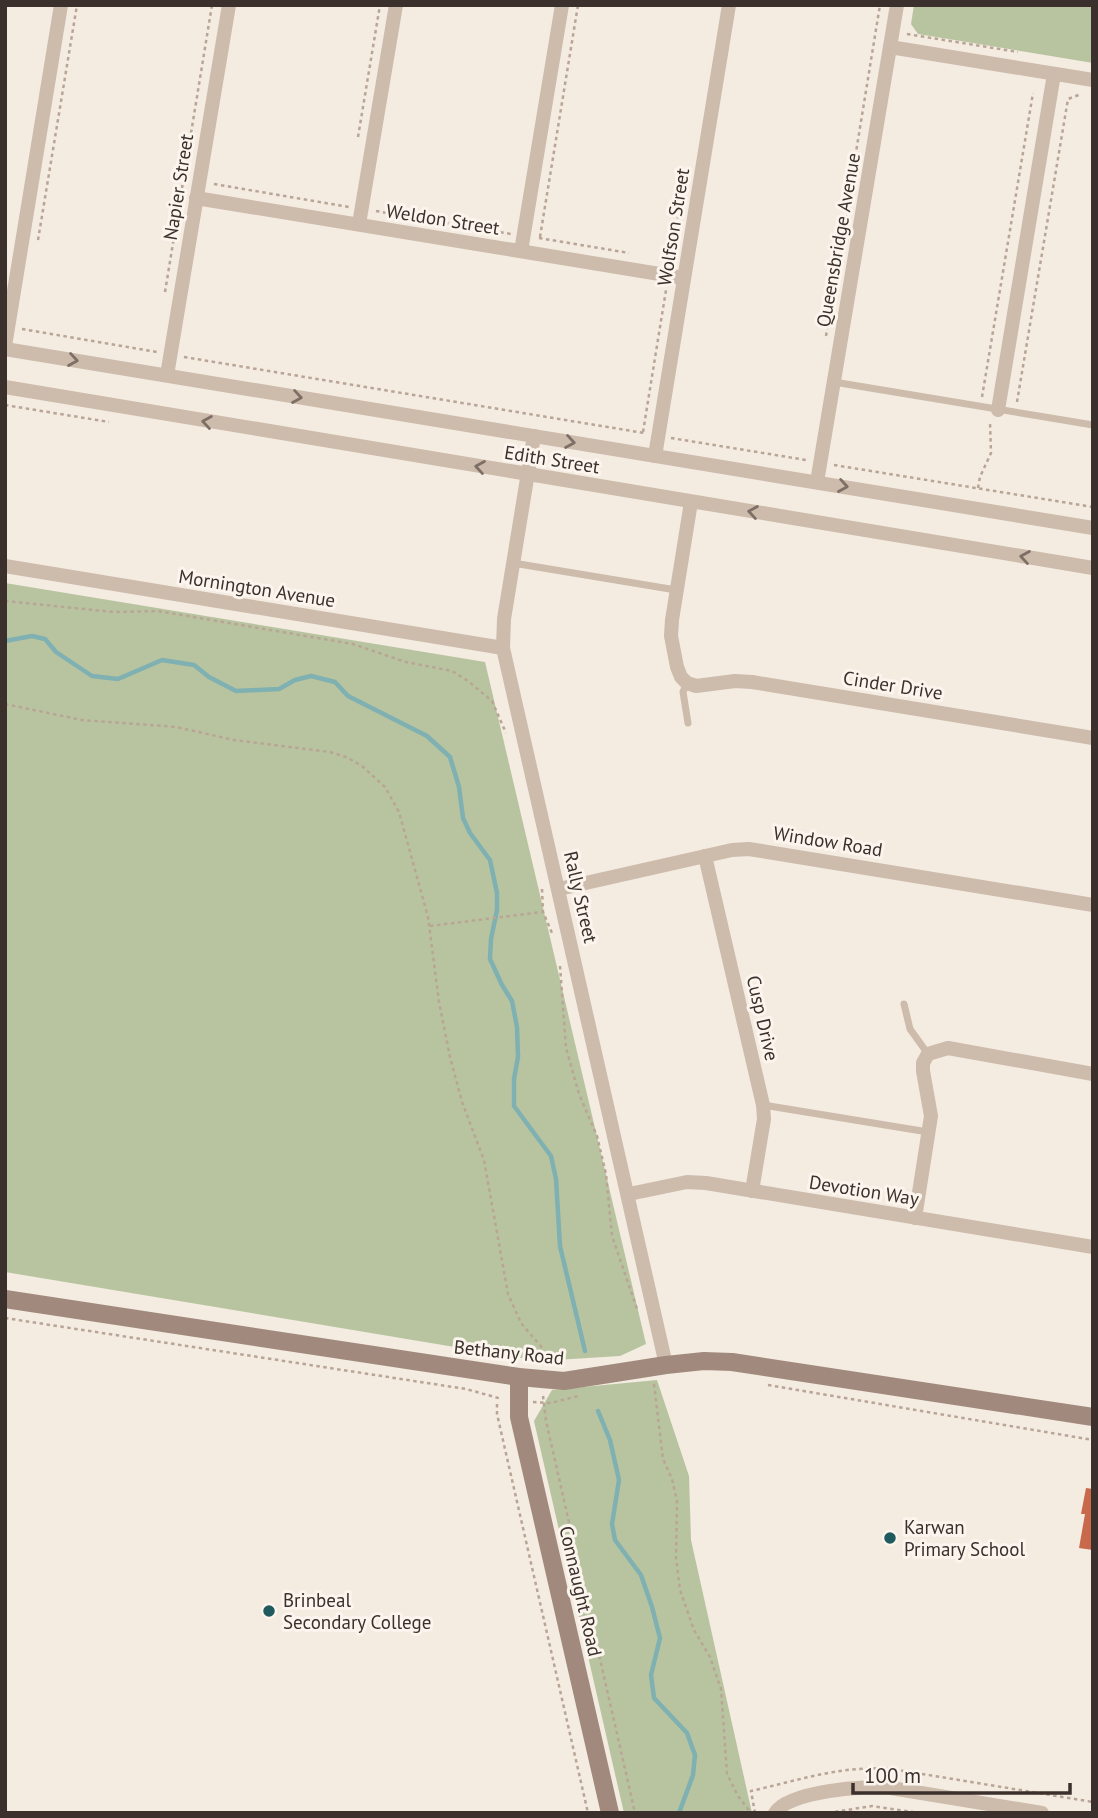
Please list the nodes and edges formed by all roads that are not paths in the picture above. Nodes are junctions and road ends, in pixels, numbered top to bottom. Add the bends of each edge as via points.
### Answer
1 (61, 5) edge
2 (229, 5) edge
3 (396, 5) edge
4 (562, 5) edge
5 (729, 5) edge
6 (897, 5) edge
7 (890, 47) junction
8 (1054, 74) junction
9 (1093, 80) edge
10 (196, 198) junction
11 (359, 224) junction
12 (521, 251) junction
13 (684, 278) junction
14 (5, 347) edge
15 (167, 375) junction
16 (834, 382) junction
17 (5, 387) edge
18 (989, 408) junction
19 (1093, 425) edge
20 (534, 436) junction
21 (654, 456) junction
22 (528, 475) junction
23 (817, 482) junction
24 (691, 502) junction
25 (1093, 528) edge
26 (513, 563) junction
27 (5, 566) edge
28 (1093, 568) edge
29 (676, 590) junction
30 (503, 648) junction
31 (687, 683) junction
32 (688, 723) dead end
33 (1093, 738) edge
34 (705, 856) junction
35 (559, 889) junction
36 (1093, 905) edge
37 (904, 1004) dead end
38 (928, 1054) junction
39 (1093, 1073) edge
40 (763, 1105) junction
41 (929, 1132) junction
42 (752, 1191) junction
43 (629, 1194) junction
44 (915, 1218) junction
45 (1093, 1247) edge
46 (5, 1299) edge
47 (659, 1366) junction
48 (519, 1377) junction
49 (1093, 1418) edge
50 (610, 1813) edge
51 (775, 1813) edge
52 (1042, 1813) edge

1 - 14 street
2 - 10 street, Napier Street
3 - 11 street
4 - 12 street
5 - 13 street, Wolfson Street
6 - 7 street, Queensbridge Avenue
7 - 8 street
7 - 16 street, Queensbridge Avenue
8 - 9 street
8 - 18 street
10 - 11 street, Weldon Street
10 - 15 street, Napier Street
11 - 12 street, Weldon Street
12 - 13 street, Weldon Street
13 - 21 street, Wolfson Street
14 -> 15 street, Edith Street
15 -> 20 street, Edith Street
16 - 18 lane
16 - 23 street, Queensbridge Avenue
22 -> 17 street, Edith Street
18 - 19 lane
20 -> 21 street, Edith Street
20 - 22 street, Rally Street
21 - 23 street, Edith Street
22 - 24 street, Edith Street
22 - 26 street, Rally Street
23 -> 25 street, Edith Street
28 -> 24 street, Edith Street
24 - 29 street
26 - 29 lane
26 - 30 street, Rally Street
27 - 30 street, Mornington Avenue
29 - 31 street via 671,636 681,677
30 - 35 street, Rally Street
31 - 32 lane via 683,692
31 - 33 street, Cinder Drive via 705,687 752,682
34 - 35 street, Window Road
34 - 36 street, Window Road via 764,850
34 - 40 street, Cusp Drive
35 - 43 street, Rally Street
37 - 38 lane via 910,1029
38 - 39 street via 948,1048
38 - 41 street via 923,1063 931,1104
40 - 41 lane
40 - 42 street, Cusp Drive
41 - 44 street
42 - 43 street, Devotion Way via 687,1182
42 - 44 street, Devotion Way
43 - 47 street, Rally Street
44 - 45 street, Devotion Way
46 - 48 street, Bethany Road
47 - 48 street, Bethany Road via 585,1378
47 - 49 street, Bethany Road via 704,1361 761,1365
48 - 50 street, Connaught Road via 519,1417
51 - 52 street via 792,1801 867,1786

